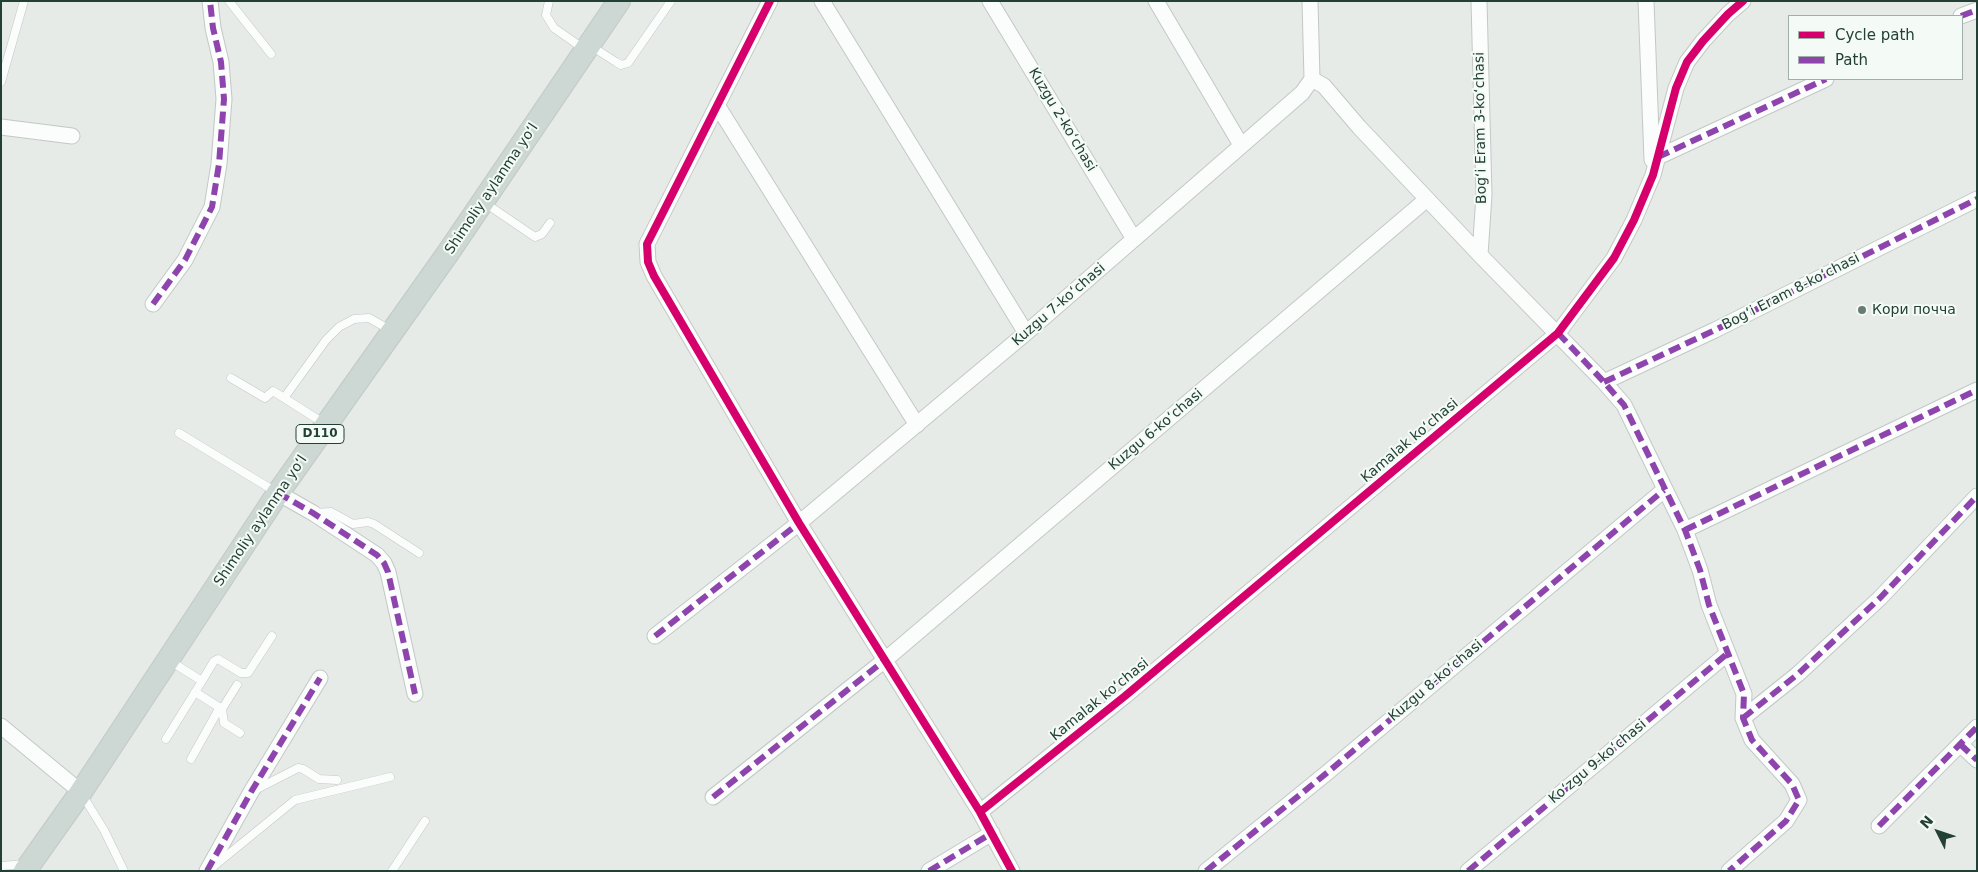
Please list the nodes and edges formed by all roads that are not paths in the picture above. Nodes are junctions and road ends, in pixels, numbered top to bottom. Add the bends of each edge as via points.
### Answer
1 (24, 1) edge
2 (210, 1) edge
3 (229, 1) edge
4 (549, 1) edge
5 (619, 1) edge
6 (671, 1) edge
7 (770, 1) edge
8 (822, 1) edge
9 (990, 1) edge
10 (1156, 1) edge
11 (1310, 1) edge
12 (1479, 1) edge
13 (1646, 1) edge
14 (1743, 1) edge
15 (1977, 10) edge
16 (1963, 15) edge
17 (588, 48) junction
18 (271, 54) dead end
19 (1312, 79) junction
20 (1824, 80) edge
21 (1, 82) edge
22 (717, 106) junction
23 (1, 127) edge
24 (72, 136) dead end
25 (1241, 145) junction
26 (1658, 157) junction
27 (1653, 175) junction
28 (1428, 199) junction
29 (1977, 199) edge
30 (483, 202) junction
31 (550, 223) dead end
32 (1134, 240) junction
33 (1480, 255) junction
34 (153, 304) dead end
35 (393, 331) junction
36 (1026, 333) junction
37 (1558, 333) junction
38 (230, 378) dead end
39 (1604, 382) junction
40 (1977, 390) edge
41 (284, 398) junction
42 (327, 425) junction
43 (917, 425) junction
44 (179, 433) dead end
45 (1664, 490) junction
46 (278, 493) junction
47 (1977, 496) edge
48 (313, 513) junction
49 (799, 523) junction
50 (1685, 530) junction
51 (419, 553) dead end
52 (272, 636) dead end
53 (655, 636) dead end
54 (1728, 653) junction
55 (168, 660) junction
56 (885, 660) junction
57 (320, 678) dead end
58 (202, 681) junction
59 (237, 685) dead end
60 (195, 692) junction
61 (415, 694) dead end
62 (221, 708) junction
63 (1743, 718) junction
64 (1, 726) edge
65 (1977, 727) edge
66 (240, 733) dead end
67 (166, 739) dead end
68 (1960, 744) junction
69 (191, 759) dead end
70 (1977, 760) edge
71 (390, 777) dead end
72 (336, 780) dead end
73 (81, 792) junction
74 (251, 792) junction
75 (713, 797) dead end
76 (980, 812) junction
77 (425, 821) dead end
78 (1879, 826) dead end
79 (992, 833) junction
80 (1, 866) edge
81 (27, 869) edge
82 (124, 871) edge
83 (208, 871) edge
84 (392, 871) edge
85 (929, 871) edge
86 (1012, 871) edge
87 (1206, 871) edge
88 (1468, 871) edge
89 (1729, 871) edge

1 - 21 lane
2 - 34 street via 222,62 224,99 212,208 185,260
3 - 18 lane
4 - 17 lane via 546,14 554,28
5 - 17 main road, Shimoliy aylanma yoʻl / D110
6 - 17 lane via 628,63 621,65
7 - 22 street
8 - 36 street
9 - 32 street, Kuzgu 2-koʻchasi
10 - 25 street
11 - 19 street
12 - 33 street, Bogʻi Eram 3-koʻchasi via 1484,195
13 - 27 street
14 - 26 street, Kamalak koʻchasi via 1702,41 1687,62 1676,88
15 - 16 street
17 - 30 main road, Shimoliy aylanma yoʻl / D110
19 - 25 street, Kuzgu 7-koʻchasi via 1302,93
19 - 28 street via 1324,86
20 - 26 street
22 - 43 street
22 - 49 street via 647,244 648,262
23 - 24 street
25 - 32 street, Kuzgu 7-koʻchasi
26 - 27 street, Kamalak koʻchasi
27 - 37 street, Kamalak koʻchasi via 1614,258
28 - 33 street
28 - 56 street, Kuzgu 6-koʻchasi
29 - 39 street, Bogʻi Eram 8-koʻchasi
30 - 31 lane via 535,236 542,234
30 - 35 main road, Shimoliy aylanma yoʻl / D110
32 - 36 street, Kuzgu 7-koʻchasi
33 - 37 street
35 - 41 lane via 369,318 354,319 339,327
35 - 42 main road, Shimoliy aylanma yoʻl / D110
36 - 43 street, Kuzgu 7-koʻchasi
37 - 39 street
37 - 76 street, Kamalak koʻchasi via 1125,696
38 - 41 lane via 265,398 273,391
39 - 45 street via 1624,405
40 - 50 street
41 - 42 lane
42 - 46 main road, Shimoliy aylanma yoʻl / D110
43 - 49 street, Kuzgu 7-koʻchasi
44 - 46 lane
45 - 50 street
45 - 87 street, Kuzgu 8-koʻchasi
46 - 48 street
46 - 55 main road, Shimoliy aylanma yoʻl / D110
47 - 63 street via 1880,598 1798,674
48 - 51 lane via 327,511 350,523 374,524
48 - 61 street via 377,555 384,563
49 - 53 street, Kuzgu 7-koʻchasi
49 - 56 street
50 - 54 street via 1700,570 1708,606
52 - 58 lane via 248,673 241,673 218,659
54 - 63 street via 1744,694
54 - 88 street, Koʻzgu 9-koʻchasi
55 - 58 lane
55 - 73 main road, Shimoliy aylanma yoʻl / D110
56 - 75 street, Kuzgu 6-koʻchasi
56 - 76 street
57 - 74 street
58 - 60 lane
59 - 62 lane
60 - 62 lane
60 - 67 lane
62 - 66 lane via 224,723
62 - 69 lane
63 - 89 street via 1752,740 1792,784 1799,800 1786,821
64 - 73 street
65 - 68 street
68 - 70 street
68 - 78 street
71 - 83 lane via 294,800
72 - 74 lane via 319,779 298,768
73 - 81 main road, Shimoliy aylanma yoʻl / D110
73 - 82 lane
74 - 83 street
76 - 79 street
77 - 84 lane
79 - 85 street
79 - 86 street
80 - 81 lane

